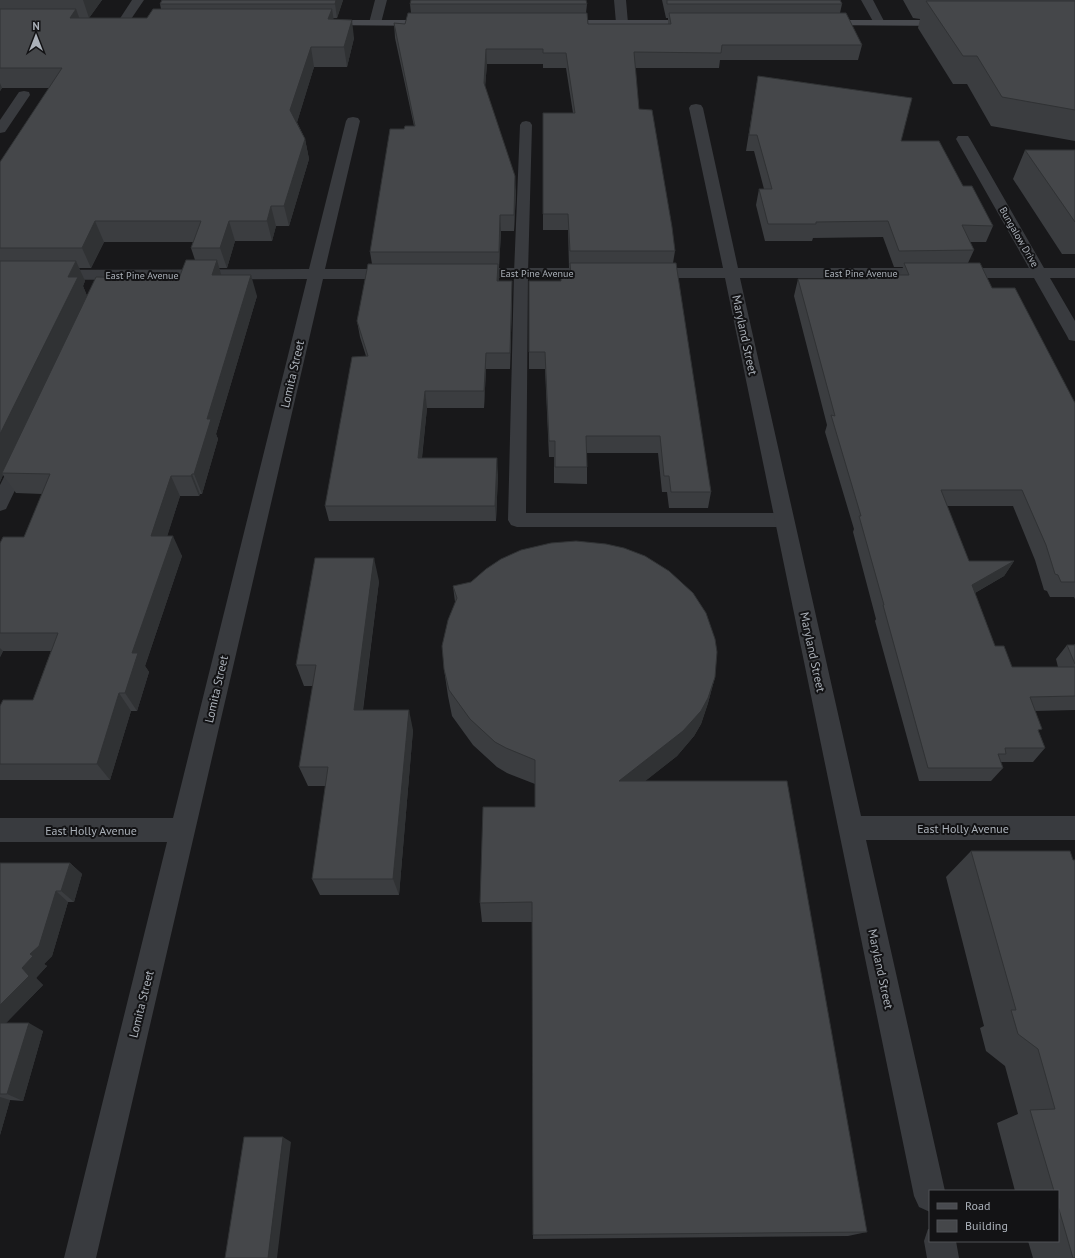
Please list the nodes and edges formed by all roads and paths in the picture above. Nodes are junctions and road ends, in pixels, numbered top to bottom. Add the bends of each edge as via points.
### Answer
1 (138, 0) edge
2 (381, 0) edge
3 (620, 0) edge
4 (867, 0) edge
5 (108, 23) edge
6 (123, 23) junction
7 (139, 23) edge
8 (312, 23) edge
9 (375, 23) junction
10 (447, 23) edge
11 (551, 23) edge
12 (622, 23) junction
13 (708, 23) edge
14 (809, 23) edge
15 (878, 23) junction
16 (957, 23) edge
17 (24, 94) dead end
18 (696, 108) dead end
19 (353, 121) dead end
20 (526, 125) dead end
21 (0, 129) edge
22 (963, 139) dead end
23 (521, 273) junction
24 (1040, 273) junction
25 (1075, 273) edge
26 (316, 274) junction
27 (410, 274) edge
28 (458, 274) edge
29 (732, 274) junction
30 (0, 275) edge
31 (1075, 336) edge
32 (27, 447) edge
33 (0, 504) edge
34 (785, 520) junction
35 (851, 828) junction
36 (1075, 828) edge
37 (0, 830) edge
38 (182, 830) junction
39 (929, 1191) edge
40 (940, 1242) edge
41 (80, 1258) edge
42 (943, 1258) edge

1 - 6 street
2 - 9 street
3 - 12 street
4 - 15 street
5 - 6 street
6 - 7 street
8 - 9 street
9 - 10 street
11 - 12 street
12 - 13 street
14 - 15 street
15 - 16 street
17 - 21 street
18 - 29 street, Maryland Street
19 - 26 street, Lomita Street
20 - 23 lane
22 - 24 street, Bungalow Drive
23 - 28 street, East Pine Avenue
23 - 29 street, East Pine Avenue
23 - 34 lane via 517,520
24 - 25 street, East Pine Avenue
24 - 29 street, East Pine Avenue
24 - 31 street, Bungalow Drive
26 - 27 street, East Pine Avenue
26 - 30 street, East Pine Avenue via 104,282
26 - 38 street, Lomita Street
29 - 34 street, Maryland Street
32 - 33 lane
34 - 35 street, Maryland Street
35 - 36 street, East Holly Avenue
35 - 39 street, Maryland Street
37 - 38 street, East Holly Avenue
38 - 41 street, Lomita Street
40 - 42 street

